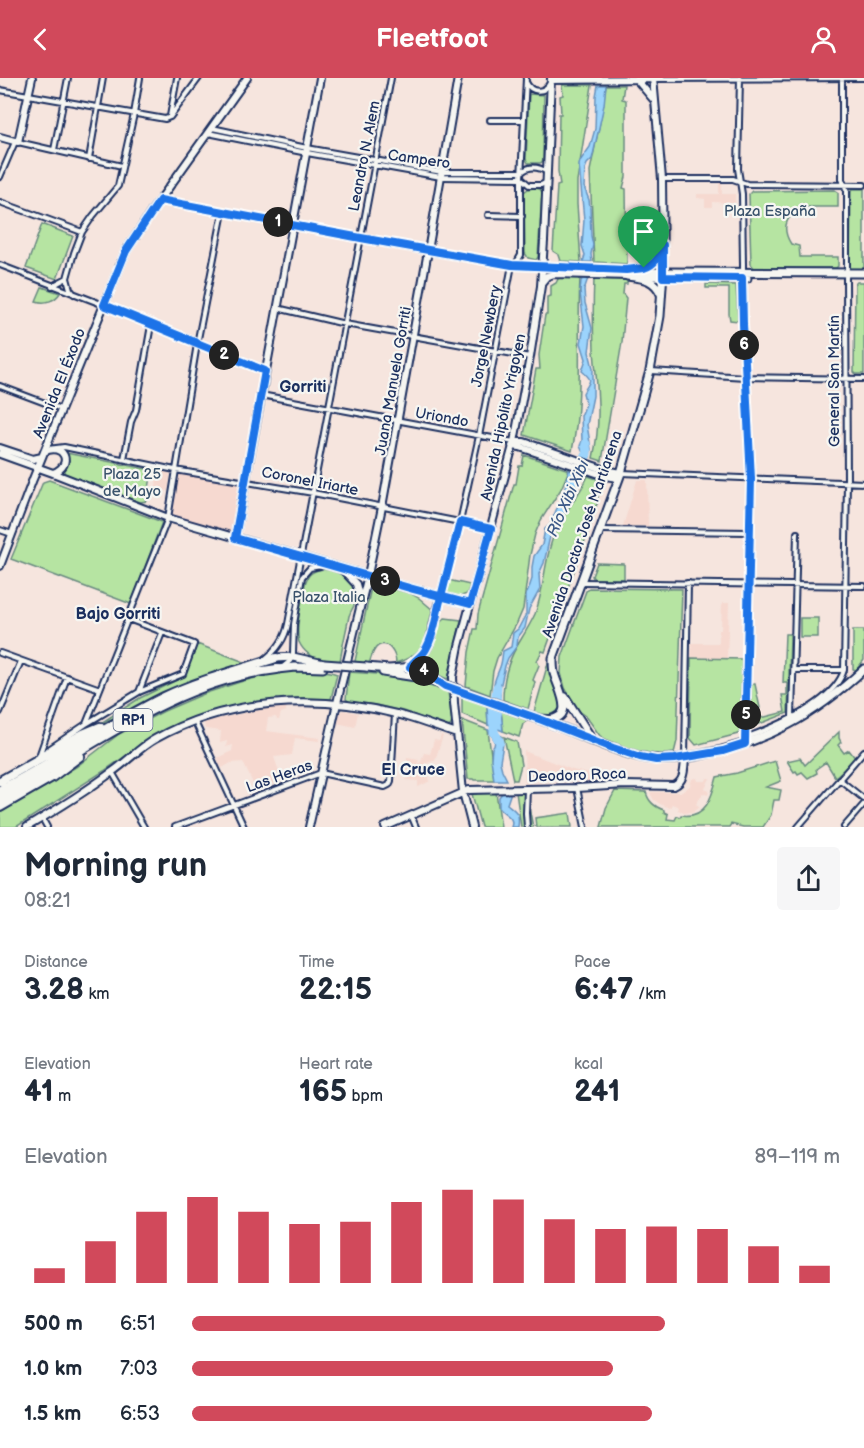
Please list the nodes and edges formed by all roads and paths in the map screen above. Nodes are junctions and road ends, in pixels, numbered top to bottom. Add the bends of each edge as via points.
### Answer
1 (32, 78) edge
2 (68, 78) edge
3 (104, 78) edge
4 (140, 78) edge
5 (177, 78) edge
6 (199, 78) edge
7 (247, 78) edge
8 (320, 78) edge
9 (391, 78) edge
10 (458, 78) edge
11 (740, 78) edge
12 (842, 78) edge
13 (864, 78) edge
14 (551, 79) edge
15 (653, 79) edge
16 (526, 80) edge
17 (637, 80) junction
18 (0, 90) edge
19 (29, 95) junction
20 (654, 100) junction
21 (64, 101) junction
22 (99, 107) junction
23 (134, 114) junction
24 (170, 117) junction
25 (490, 120) dead end
26 (524, 120) junction
27 (209, 130) junction
28 (0, 137) edge
29 (16, 141) junction
30 (54, 150) junction
31 (307, 150) junction
32 (89, 159) junction
33 (375, 163) junction
34 (122, 166) junction
35 (522, 172) junction
36 (547, 172) junction
37 (442, 174) junction
38 (0, 177) edge
39 (521, 178) junction
40 (662, 178) junction
41 (740, 180) junction
42 (547, 182) junction
43 (845, 185) junction
44 (864, 185) edge
45 (160, 200) junction
46 (0, 202) edge
47 (223, 212) junction
48 (488, 215) dead end
49 (522, 216) junction
50 (292, 225) junction
51 (82, 232) junction
52 (361, 238) junction
53 (663, 245) junction
54 (428, 251) junction
55 (0, 265) edge
56 (512, 265) junction
57 (542, 267) junction
58 (559, 271) junction
59 (626, 273) junction
60 (663, 275) junction
61 (743, 275) junction
62 (846, 276) junction
63 (864, 276) edge
64 (67, 278) junction
65 (541, 285) junction
66 (52, 286) junction
67 (74, 295) junction
68 (662, 295) junction
69 (104, 305) junction
70 (277, 308) junction
71 (345, 324) junction
72 (151, 325) junction
73 (413, 336) junction
74 (198, 344) junction
75 (495, 351) junction
76 (530, 357) junction
77 (265, 371) junction
78 (650, 371) junction
79 (746, 377) junction
80 (846, 379) junction
81 (864, 379) edge
82 (0, 386) edge
83 (260, 395) junction
84 (62, 409) junction
85 (329, 409) junction
86 (398, 421) junction
87 (479, 436) junction
88 (513, 444) junction
89 (0, 448) edge
90 (54, 448) junction
91 (0, 454) edge
92 (42, 457) junction
93 (124, 459) junction
94 (38, 468) junction
95 (176, 470) junction
96 (49, 472) junction
97 (620, 475) junction
98 (751, 479) junction
99 (245, 481) junction
100 (846, 482) junction
101 (864, 483) edge
102 (31, 485) junction
103 (313, 493) junction
104 (382, 507) junction
105 (168, 518) junction
106 (460, 522) junction
107 (491, 529) junction
108 (0, 530) edge
109 (600, 530) junction
110 (749, 532) junction
111 (798, 533) dead end
112 (12, 534) junction
113 (235, 538) junction
114 (300, 557) junction
115 (329, 565) junction
116 (0, 566) edge
117 (340, 568) junction
118 (368, 575) junction
119 (582, 582) junction
120 (688, 583) junction
121 (749, 584) junction
122 (796, 586) junction
123 (846, 586) junction
124 (864, 586) edge
125 (441, 597) junction
126 (470, 604) junction
127 (360, 605) junction
128 (128, 619) junction
129 (162, 633) junction
130 (0, 653) edge
131 (292, 657) junction
132 (276, 658) joint
133 (417, 659) junction
134 (21, 661) junction
135 (259, 663) junction
136 (324, 666) junction
137 (410, 667) junction
138 (398, 668) junction
139 (277, 669) junction
140 (366, 669) junction
141 (864, 669) edge
142 (794, 670) junction
143 (844, 670) junction
144 (852, 675) junction
145 (67, 677) junction
146 (416, 677) junction
147 (445, 686) junction
148 (100, 689) junction
149 (139, 692) junction
150 (562, 693) junction
151 (337, 704) junction
152 (0, 712) edge
153 (395, 714) junction
154 (124, 718) junction
155 (792, 718) junction
156 (542, 720) junction
157 (195, 722) junction
158 (86, 724) junction
159 (109, 734) junction
160 (457, 734) junction
161 (594, 741) junction
162 (745, 741) junction
163 (864, 751) edge
164 (39, 756) junction
165 (685, 758) junction
166 (112, 772) junction
167 (321, 773) junction
168 (839, 778) junction
169 (0, 779) edge
170 (527, 788) junction
171 (577, 788) junction
172 (0, 790) edge
173 (463, 792) junction
174 (0, 798) edge
175 (864, 802) edge
176 (234, 805) junction
177 (0, 807) edge
178 (411, 815) junction
179 (42, 818) junction
180 (27, 827) edge
181 (47, 827) edge
182 (144, 827) edge
183 (175, 827) edge
184 (244, 827) edge
185 (309, 827) edge
186 (385, 827) edge
187 (416, 827) edge
188 (472, 827) edge
189 (527, 827) edge
190 (585, 827) edge
191 (798, 827) edge
192 (844, 827) edge

1 - 19 main road
2 - 21 street
3 - 22 street
4 - 23 street
5 - 24 street
6 - 24 street
7 - 27 main road, Avenida El Éxodo
8 - 31 main road
9 - 33 street, Leandro N. Alem
10 - 37 main road, Juana Manuela Gorriti
11 - 12 street
11 - 15 street
11 - 41 street
12 - 13 street
12 - 43 street, General San Martín
14 - 16 street via 547,88 538,91 531,90
14 - 17 main road
14 - 36 main road, Avenida Hipólito Yrigoyen
15 - 17 main road
15 - 20 main road
16 - 26 street, Jorge Newbery
17 - 20 main road
18 - 19 street
19 - 21 street
19 - 29 main road
20 - 40 main road
21 - 22 street
21 - 30 street
22 - 23 street
22 - 32 street
23 - 24 street
23 - 34 street
25 - 26 street
26 - 35 street, Jorge Newbery
27 - 31 street, Campero
27 - 45 main road, Avenida El Éxodo
28 - 29 main road
29 - 30 street
29 - 38 street
30 - 32 street
31 - 33 street, Campero
31 - 50 main road
32 - 34 street
33 - 37 street, Campero
33 - 52 street, Leandro N. Alem
34 - 51 street via 118,186
35 - 36 street via 532,167
35 - 37 street, Campero
35 - 39 street, Jorge Newbery
36 - 42 main road, Avenida Hipólito Yrigoyen
37 - 39 street, Campero
37 - 54 main road, Juana Manuela Gorriti
39 - 42 street via 529,185
39 - 49 street, Jorge Newbery
40 - 41 street
40 - 53 main road
41 - 43 street via 747,184
41 - 61 street
42 - 57 main road, Avenida Hipólito Yrigoyen
43 - 44 street
43 - 62 street, General San Martín
45 - 47 street
45 - 69 main road, Avenida El Éxodo via 126,251
46 - 51 street
47 - 50 street
47 - 74 street
48 - 49 street
49 - 56 street, Jorge Newbery via 521,255
50 - 52 street
50 - 70 main road
51 - 64 street
52 - 54 street
52 - 71 street, Leandro N. Alem
53 - 59 main road via 653,264
53 - 60 main road
54 - 56 street
54 - 73 main road, Juana Manuela Gorriti
55 - 66 street
56 - 57 street
56 - 75 street, Jorge Newbery
57 - 58 main road
57 - 65 main road, Avenida Hipólito Yrigoyen
58 - 59 main road
58 - 65 main road via 547,276
59 - 60 main road
59 - 68 main road via 650,280
60 - 61 main road
60 - 68 main road, Avenida Doctor José Martiarena
61 - 62 main road
61 - 79 street
62 - 63 main road
62 - 80 street, General San Martín
64 - 66 street
64 - 67 street
65 - 76 main road, Avenida Hipólito Yrigoyen
66 - 67 street
67 - 69 street
68 - 78 main road, Avenida Doctor José Martiarena
69 - 72 street
69 - 84 main road, Avenida El Éxodo
70 - 71 street
70 - 77 main road
71 - 73 street
71 - 85 street, Leandro N. Alem
72 - 74 street
72 - 93 street
73 - 75 street
73 - 86 main road, Juana Manuela Gorriti
74 - 77 street
74 - 95 street
75 - 76 street
75 - 87 street, Jorge Newbery
76 - 88 main road, Avenida Hipólito Yrigoyen
77 - 83 main road
78 - 79 street
78 - 97 main road, Avenida Doctor José Martiarena
79 - 80 street
79 - 98 street
80 - 81 street
80 - 100 street, General San Martín
82 - 84 street
83 - 85 street, Uriondo
83 - 99 main road
84 - 92 main road, Avenida El Éxodo
85 - 86 street, Uriondo
85 - 103 street, Leandro N. Alem
86 - 87 street, Uriondo
86 - 104 main road, Juana Manuela Gorriti
87 - 88 street, Uriondo
87 - 106 street, Jorge Newbery
88 - 97 main road
88 - 107 main road, Avenida Hipólito Yrigoyen
89 - 92 main road via 33,459
90 - 92 main road
90 - 93 street, Coronel Iriarte
90 - 96 main road via 65,459 61,470
91 - 94 main road
92 - 94 main road, Avenida El Éxodo
92 - 96 main road
93 - 95 street, Coronel Iriarte
94 - 96 main road
94 - 102 main road, Avenida El Éxodo
95 - 99 street, Coronel Iriarte
95 - 105 street
96 - 102 main road
96 - 105 main road
97 - 98 street
97 - 109 main road, Avenida Doctor José Martiarena
98 - 100 street
98 - 110 street
99 - 103 street, Coronel Iriarte
99 - 113 main road
100 - 101 street
100 - 123 street, General San Martín
102 - 112 main road, Avenida El Éxodo
103 - 104 street, Coronel Iriarte
103 - 114 street, Leandro N. Alem
104 - 106 street, Coronel Iriarte
104 - 118 main road, Juana Manuela Gorriti
105 - 113 main road
105 - 128 street
106 - 107 street, Coronel Iriarte
106 - 125 street, Jorge Newbery
107 - 126 main road, Avenida Hipólito Yrigoyen
108 - 112 street
109 - 110 street
109 - 119 main road, Avenida Doctor José Martiarena
110 - 121 street
111 - 122 street
112 - 116 main road, Avenida El Éxodo
113 - 114 main road
114 - 115 main road
114 - 135 street, RP1 via 286,633 276,650
115 - 117 main road
115 - 131 street via 310,568 302,577
117 - 118 main road
117 - 127 main road via 358,588
118 - 125 main road
118 - 127 main road, Juana Manuela Gorriti
119 - 120 street
119 - 150 main road, Avenida Doctor José Martiarena via 553,658
120 - 121 street
120 - 165 street
121 - 122 street
121 - 162 street
122 - 123 street
122 - 142 street
123 - 124 street
123 - 143 street, General San Martín
125 - 126 main road
125 - 133 main road, RP1 via 427,649
126 - 160 main road, Avenida Hipólito Yrigoyen via 453,677
127 - 151 main road, Juana Manuela Gorriti
128 - 129 street
128 - 148 street
129 - 149 street
129 - 149 street via 194,644 183,674
130 - 134 street
131 - 132 main road, RP1
131 - 136 main road, RP1
131 - 139 street
132 - 135 highway, RP1
133 - 137 main road, RP1
133 - 138 main road, RP1
134 - 145 street
134 - 152 street
135 - 154 highway, RP1 via 167,696
136 - 139 main road, RP1
136 - 140 main road, RP1, bridge
137 - 138 main road, RP1
137 - 146 main road
137 - 147 main road, RP1 via 422,670
138 - 140 main road, RP1
139 - 159 highway, RP1 via 201,688
140 - 146 main road, RP1
141 - 144 main road
142 - 143 street
142 - 155 street
143 - 144 street
143 - 155 street via 832,690
144 - 162 main road via 810,713
145 - 148 street
145 - 164 street
146 - 147 main road, RP1
147 - 156 main road, RP1, bridge
148 - 158 street
149 - 158 street
150 - 156 main road via 561,714 552,720
150 - 161 main road, Avenida Doctor José Martiarena
151 - 153 main road
151 - 157 main road via 258,705 213,714
151 - 167 main road, Juana Manuela Gorriti
153 - 160 main road
153 - 167 street, Las Heras via 389,786
154 - 169 highway via 83,734
154 - 172 highway, RP1
155 - 162 street
156 - 161 main road
157 - 166 main road via 153,740
157 - 176 street
158 - 164 street
159 - 174 highway, RP1
159 - 177 highway via 52,777
160 - 173 main road, Avenida Hipólito Yrigoyen
161 - 165 main road via 650,759
162 - 165 main road via 723,751
163 - 168 street
164 - 169 street
165 - 171 main road, Deodoro Roca via 683,778 674,786
166 - 179 main road
166 - 182 street
167 - 176 street, Las Heras
167 - 185 main road, Juana Manuela Gorriti
168 - 175 street
168 - 191 street
170 - 171 main road, Deodoro Roca
170 - 173 main road, Deodoro Roca
170 - 189 street
171 - 190 street
173 - 178 main road, Deodoro Roca
173 - 188 main road, Avenida Hipólito Yrigoyen
175 - 192 street
176 - 183 street, Las Heras
176 - 184 street
178 - 186 main road, Deodoro Roca
178 - 187 street
179 - 180 main road
179 - 181 street

